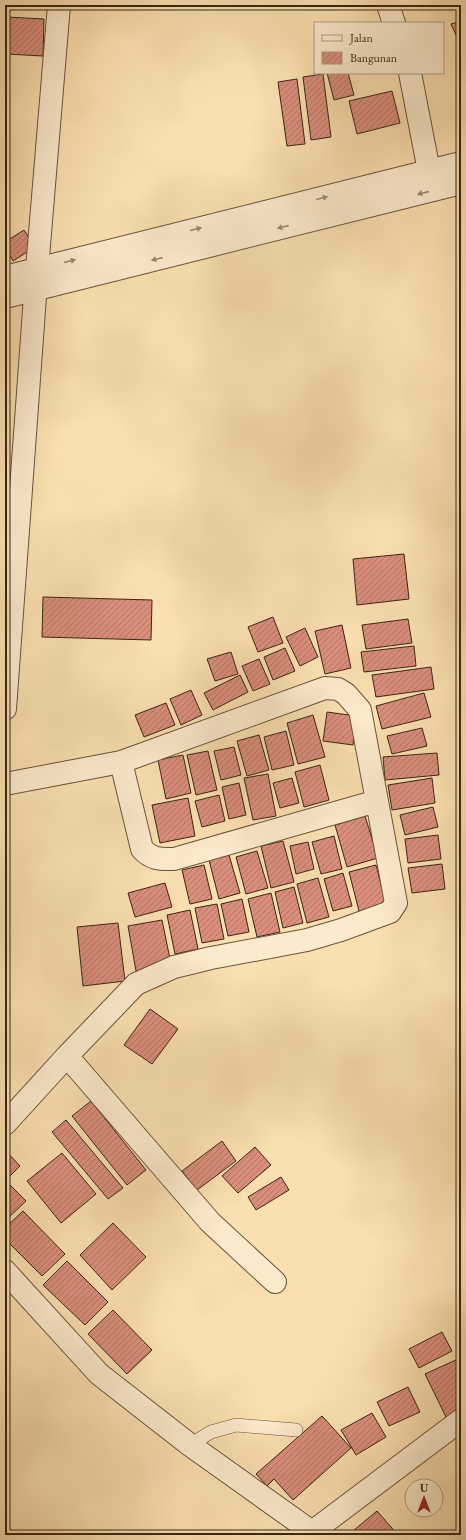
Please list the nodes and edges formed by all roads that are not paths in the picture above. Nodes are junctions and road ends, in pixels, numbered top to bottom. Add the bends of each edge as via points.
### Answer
1 (59, 5) edge
2 (388, 5) edge
3 (394, 22) edge
4 (410, 74) edge
5 (461, 163) edge
6 (429, 171) junction
7 (461, 184) edge
8 (5, 277) edge
9 (36, 279) junction
10 (5, 297) edge
11 (5, 709) edge
12 (121, 762) junction
13 (5, 784) edge
14 (377, 801) junction
15 (67, 1056) junction
16 (5, 1124) edge
17 (5, 1270) edge
18 (275, 1282) dead end
19 (461, 1420) edge
20 (296, 1430) dead end
21 (190, 1445) junction
22 (310, 1534) edge

1 - 9 street
2 - 3 street
4 - 6 street
5 - 6 street
9 -> 6 street
7 -> 9 street
8 - 9 street
9 - 10 street
9 - 11 street
12 - 13 street
12 - 14 street via 142,850 156,859 174,858
12 - 14 street via 324,688 338,689 360,710
14 - 15 street via 396,903 390,912 307,940 211,958 167,970 136,984
15 - 16 street
15 - 18 street via 210,1222
17 - 21 street via 99,1374
19 - 22 street
20 - 21 lane via 236,1425 211,1432
21 - 22 street

